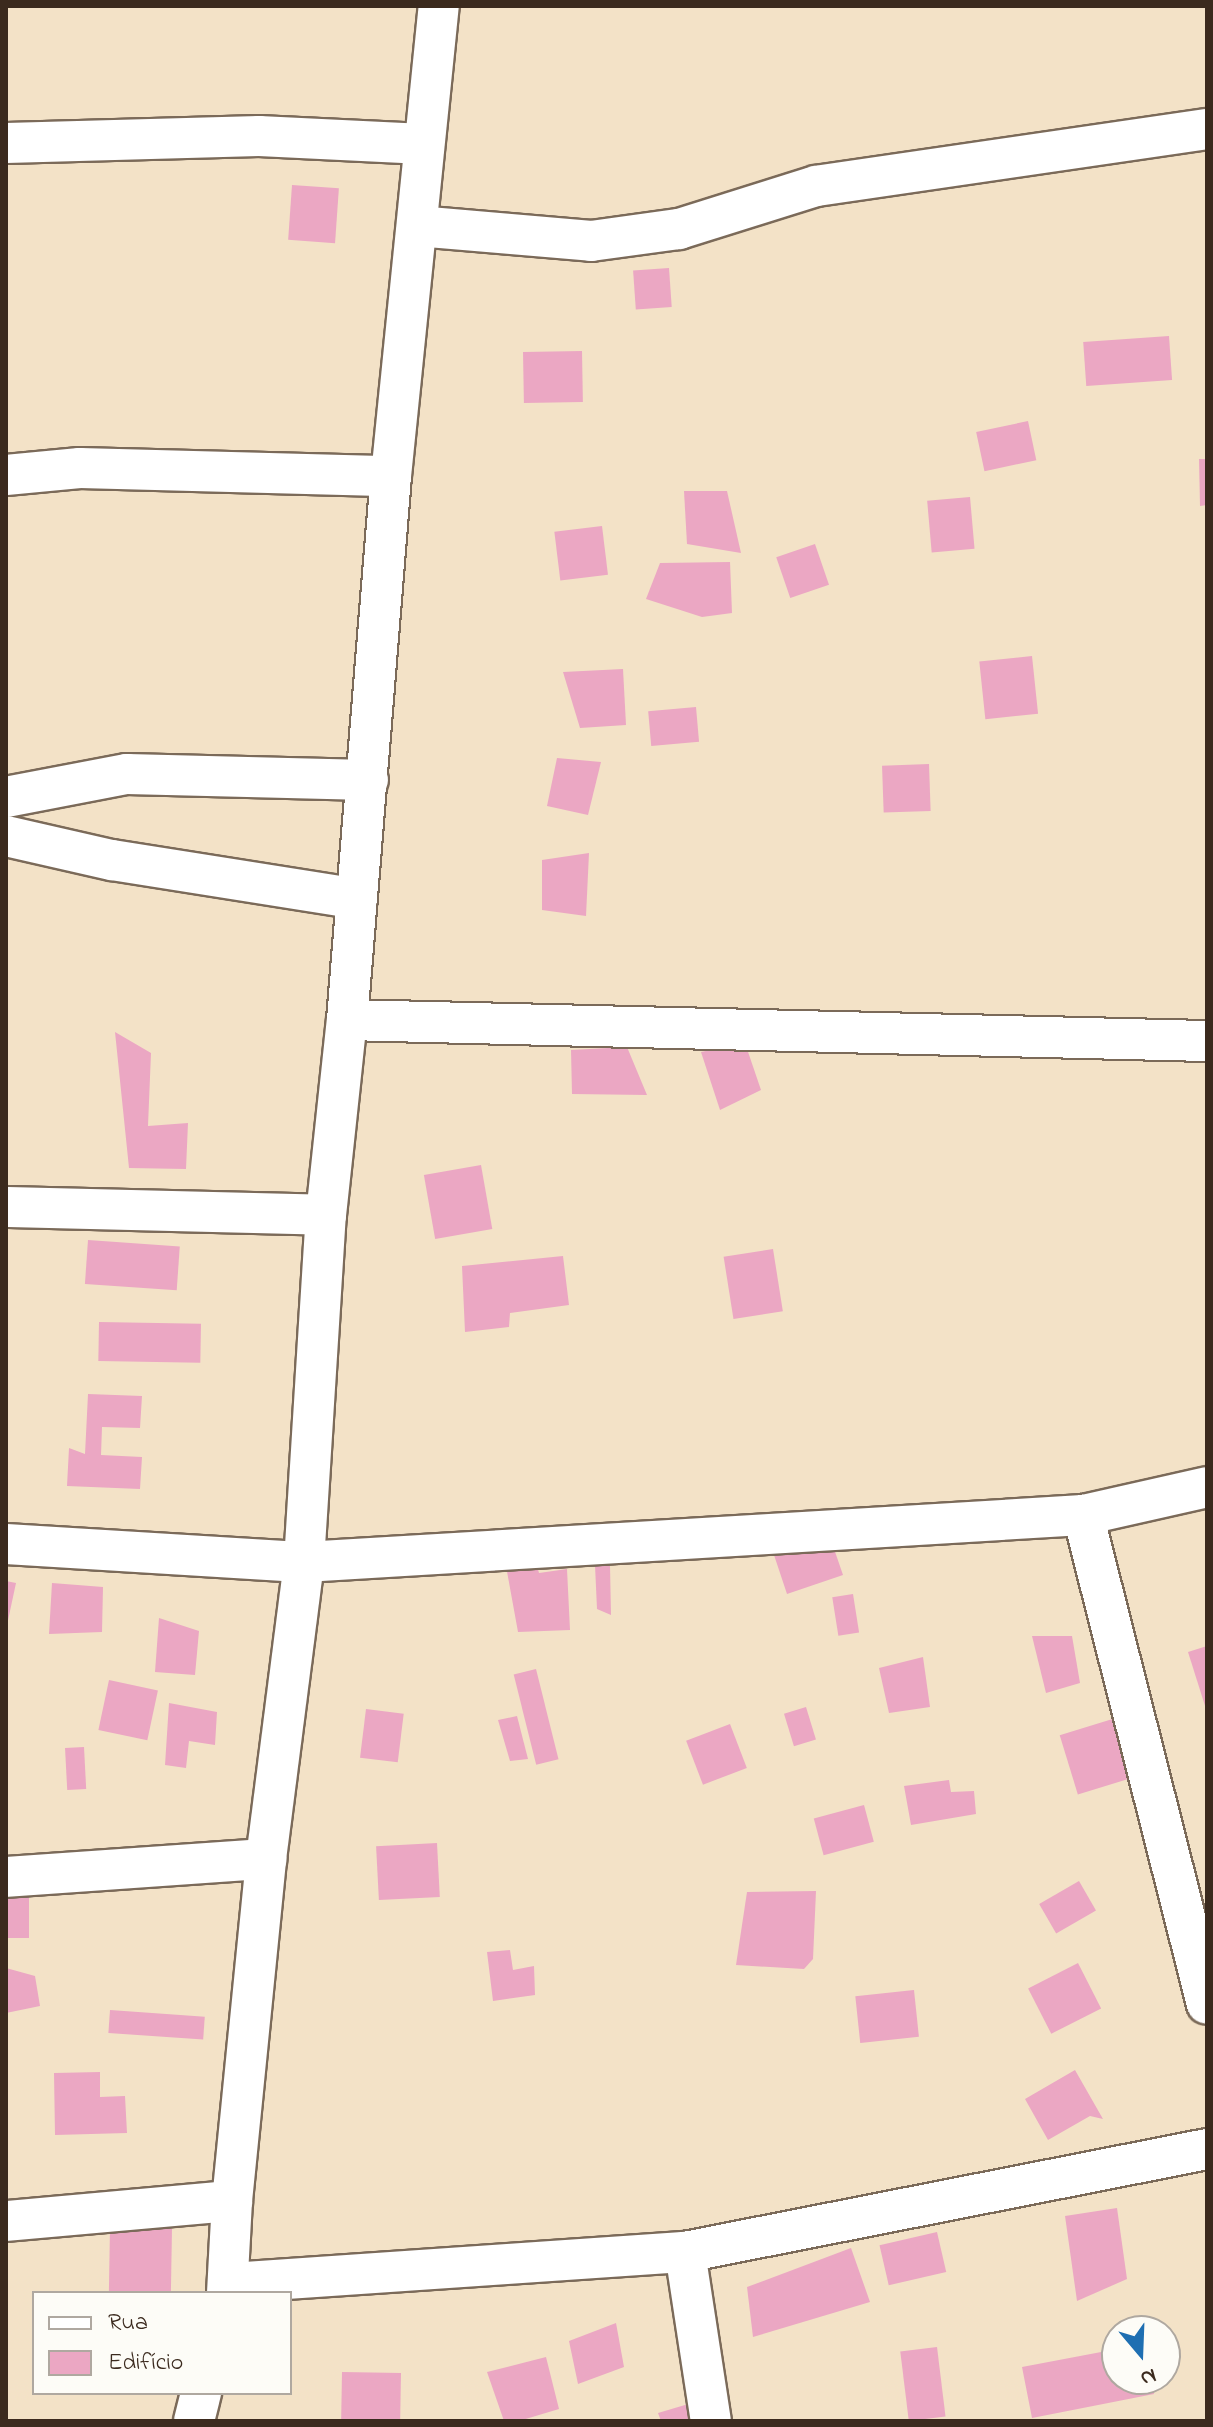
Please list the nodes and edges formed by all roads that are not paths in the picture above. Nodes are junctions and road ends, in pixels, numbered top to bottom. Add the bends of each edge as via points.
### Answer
1 (439, 6) edge
2 (1207, 129) edge
3 (6, 143) edge
4 (424, 144) junction
5 (417, 226) junction
6 (6, 475) edge
7 (391, 476) junction
8 (368, 780) junction
9 (6, 797) edge
10 (6, 836) edge
11 (357, 899) junction
12 (347, 1020) junction
13 (1207, 1041) edge
14 (6, 1207) edge
15 (326, 1215) junction
16 (1207, 1487) edge
17 (1083, 1515) junction
18 (6, 1544) edge
19 (304, 1562) junction
20 (266, 1859) junction
21 (6, 1877) edge
22 (1207, 2004) edge
23 (1207, 2149) edge
24 (232, 2201) junction
25 (6, 2221) edge
26 (685, 2252) junction
27 (228, 2288) edge
28 (200, 2395) edge
29 (194, 2421) edge
30 (711, 2421) edge

1 - 4 street
2 - 5 street via 816,186 679,229 591,241
3 - 4 street via 259,136
4 - 5 street
5 - 7 street
6 - 7 street via 80,468
7 - 8 street
8 - 9 street via 127,774
8 - 11 street
10 - 11 street via 112,860
11 - 12 street
12 - 13 street
12 - 15 street
14 - 15 street
15 - 19 street
16 - 17 street
17 - 19 street
17 - 22 street
18 - 19 street
19 - 20 street
20 - 21 street
20 - 24 street
23 - 26 street
24 - 25 street
24 - 27 street
26 - 27 street
26 - 30 street
28 - 29 street

